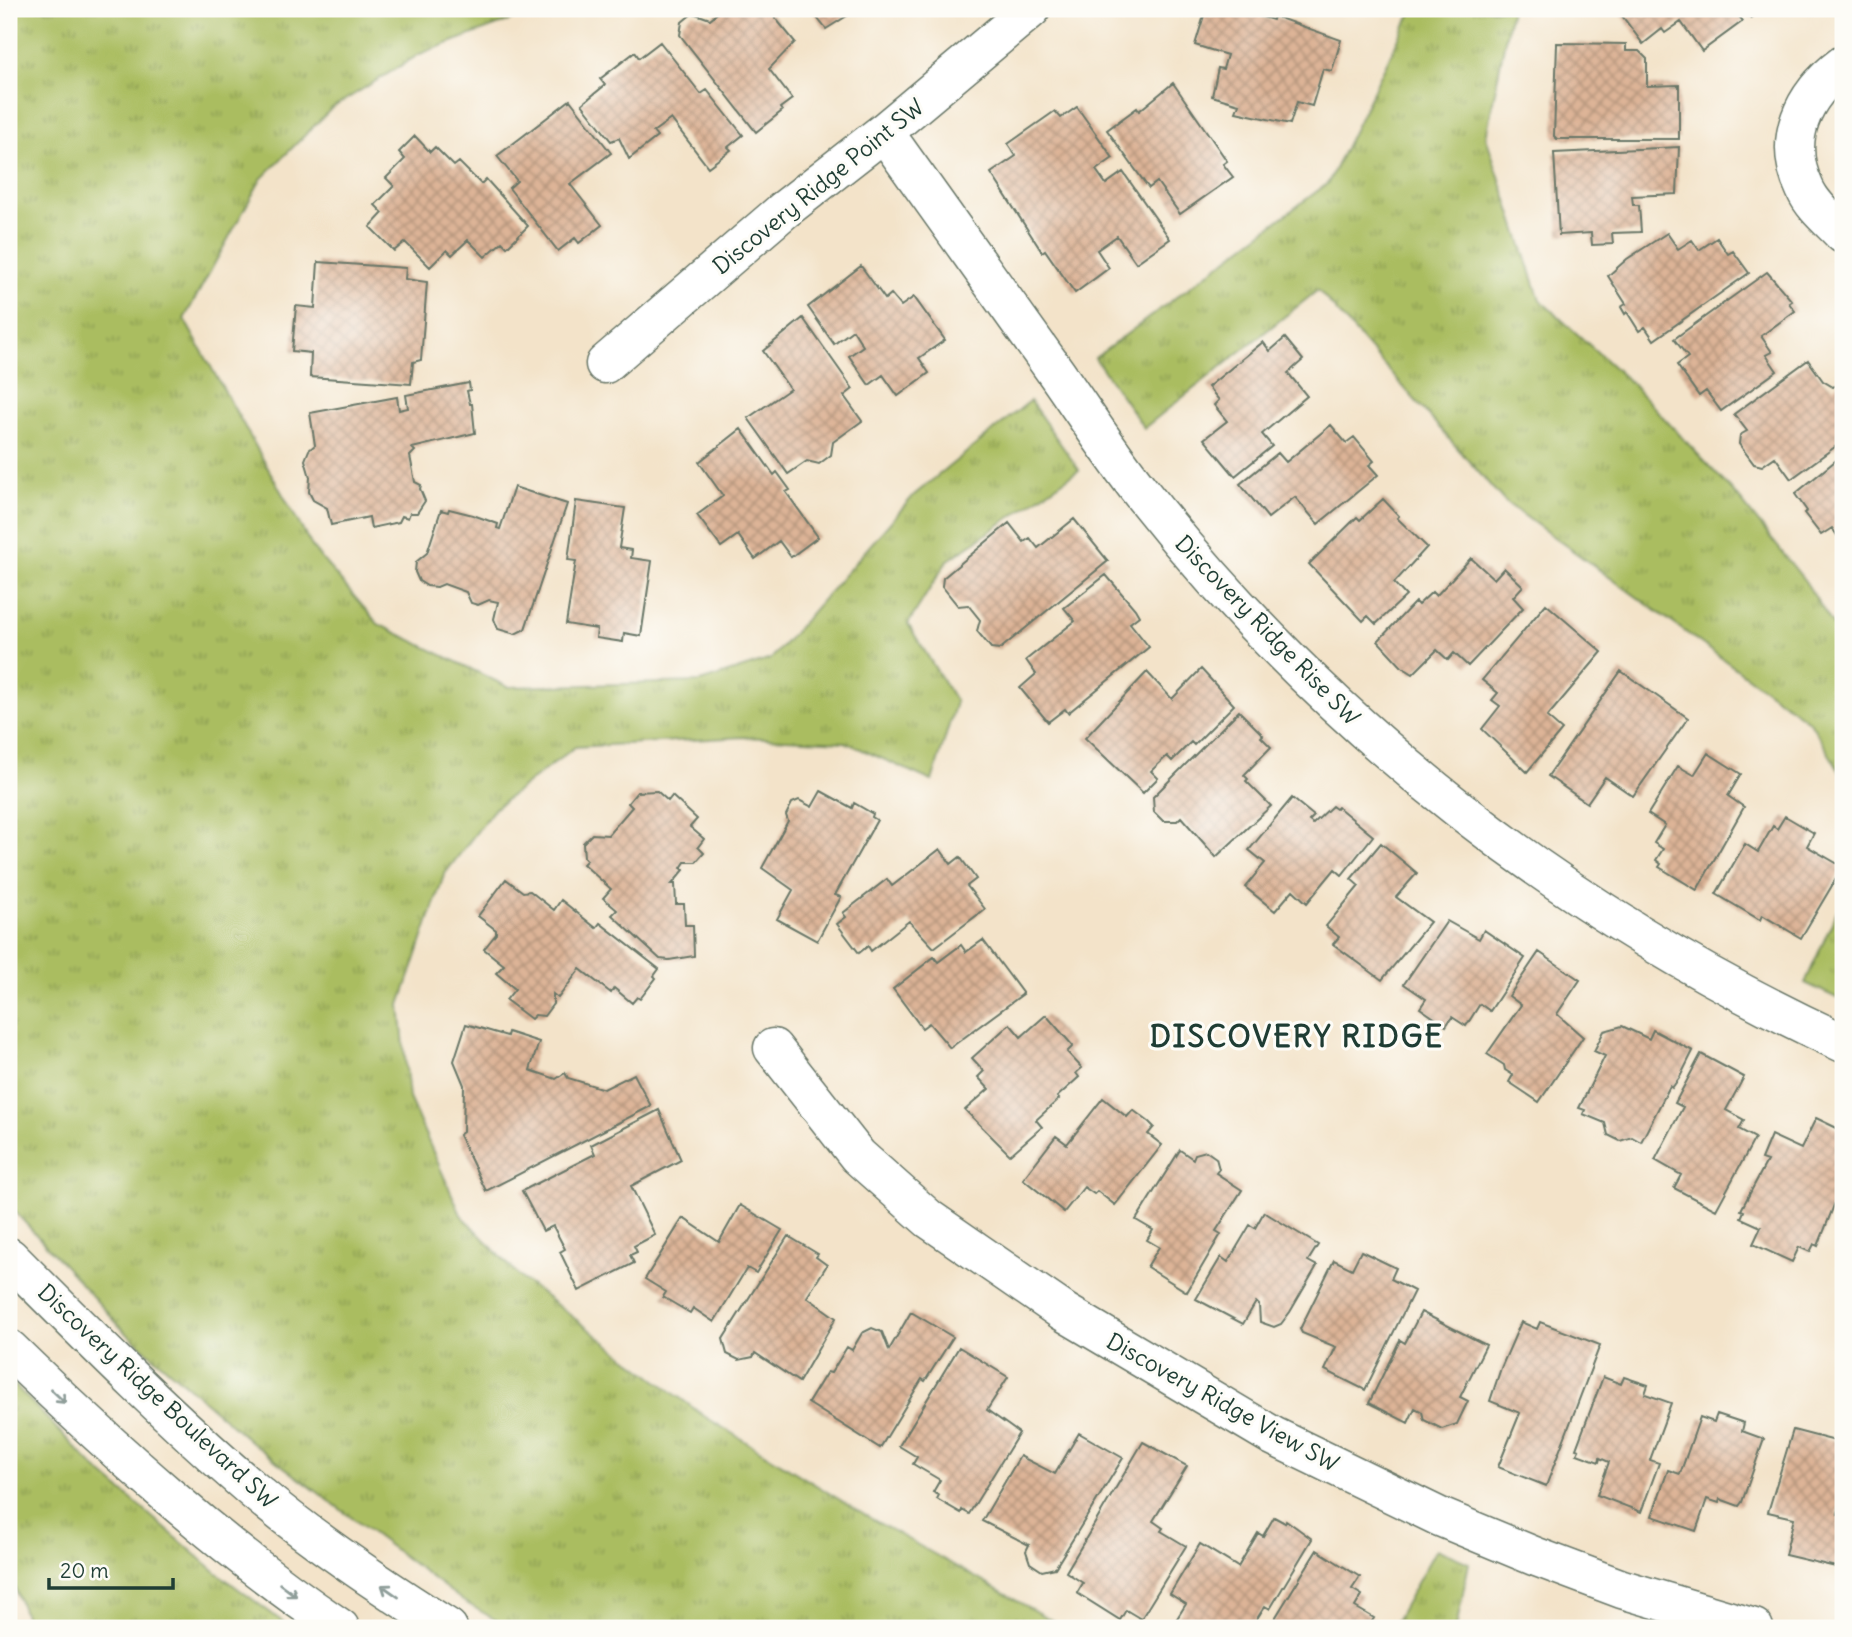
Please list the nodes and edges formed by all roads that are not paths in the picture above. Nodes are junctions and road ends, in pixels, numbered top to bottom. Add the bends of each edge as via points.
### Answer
1 (1031, 9) edge
2 (1843, 65) edge
3 (884, 132) junction
4 (1843, 234) edge
5 (605, 364) dead end
6 (1843, 1043) edge
7 (773, 1048) dead end
8 (9, 1257) edge
9 (9, 1349) edge
10 (340, 1628) edge
11 (448, 1628) edge
12 (1754, 1628) edge

1 - 3 street, Discovery Ridge Point SW
2 - 4 street via 1821,82 1809,100 1795,143 1805,190
3 - 5 street, Discovery Ridge Point SW via 784,210
3 - 6 street, Discovery Ridge Rise SW via 1142,494 1219,585 1310,681 1480,828 1555,881 1713,977
7 - 12 street, Discovery Ridge View SW via 859,1156 929,1219 1064,1312 1250,1422 1440,1517 1534,1556 1622,1589
11 -> 8 street, Discovery Ridge Boulevard SW via 394,1594 254,1490 116,1364
9 -> 10 street via 140,1471 232,1548

